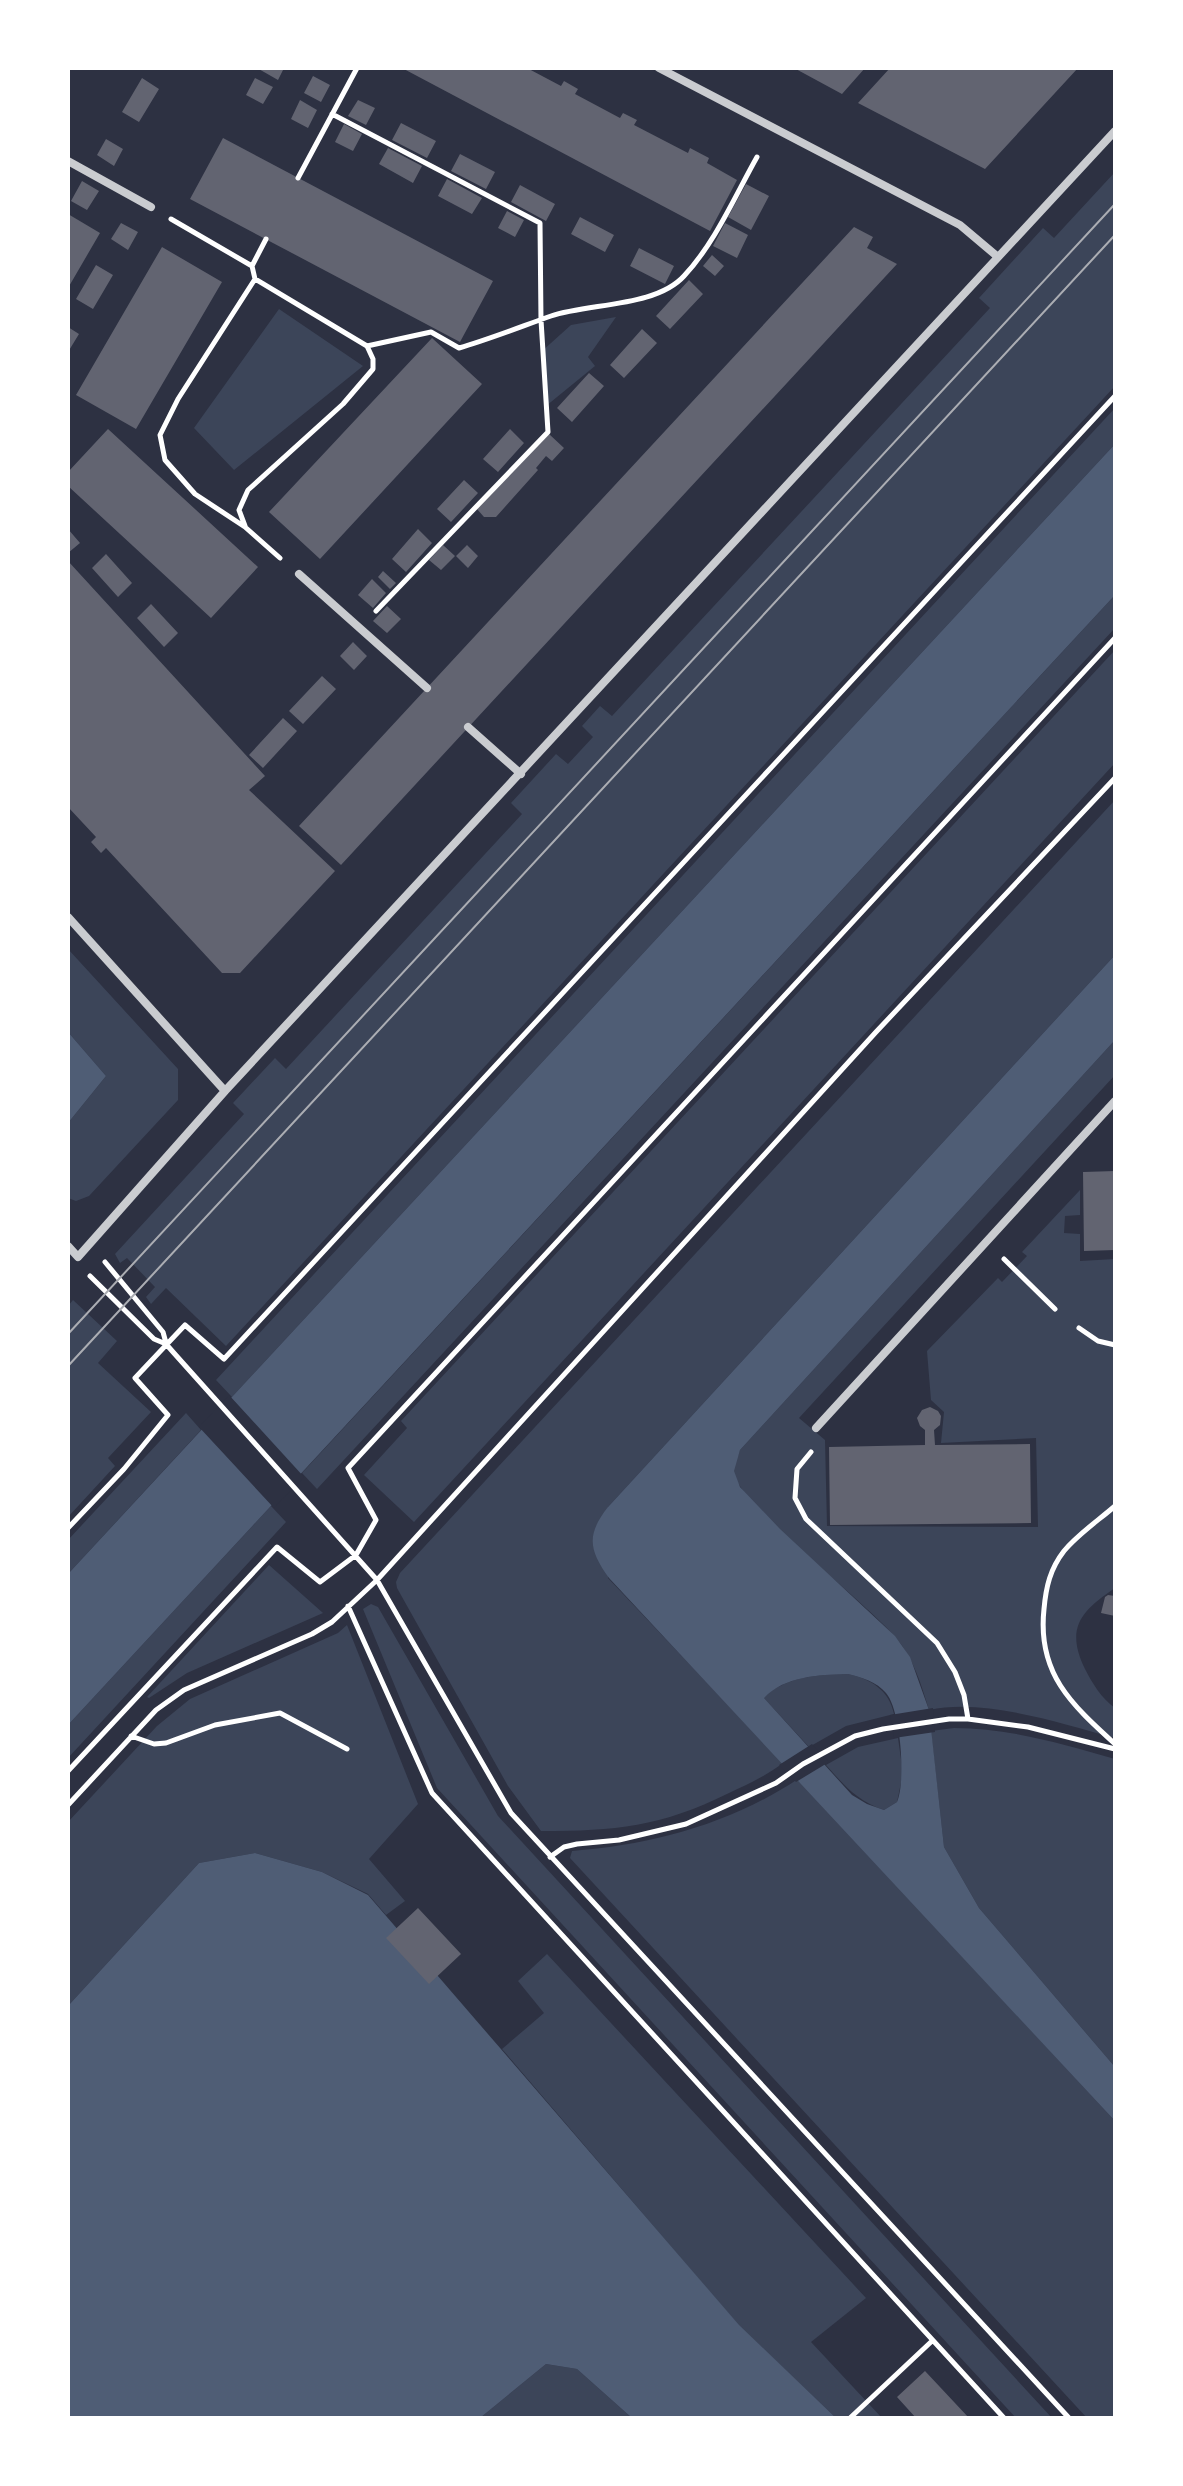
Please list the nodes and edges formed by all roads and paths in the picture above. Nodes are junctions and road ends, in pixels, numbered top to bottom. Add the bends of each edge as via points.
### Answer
1 (357, 68) edge
2 (659, 68) edge
3 (332, 114) junction
4 (1115, 131) edge
5 (757, 157) dead end
6 (68, 161) edge
7 (298, 178) dead end
8 (151, 207) joint
9 (266, 239) dead end
10 (998, 257) junction
11 (252, 266) junction
12 (255, 279) junction
13 (541, 320) junction
14 (367, 346) junction
15 (1115, 396) edge
16 (245, 527) junction
17 (299, 574) joint
18 (360, 628) junction
19 (1115, 638) edge
20 (427, 688) dead end
21 (468, 727) dead end
22 (521, 774) junction
23 (1115, 778) edge
24 (68, 917) edge
25 (225, 1091) junction
26 (1115, 1101) edge
27 (68, 1246) edge
28 (78, 1257) junction
29 (1014, 1270) dead end
30 (1055, 1309) dead end
31 (1079, 1328) dead end
32 (166, 1344) junction
33 (1115, 1345) edge
34 (816, 1428) joint
35 (1115, 1506) edge
36 (68, 1528) edge
37 (356, 1555) junction
38 (377, 1580) junction
39 (348, 1606) junction
40 (968, 1719) junction
41 (131, 1736) junction
42 (1115, 1747) edge
43 (347, 1749) dead end
44 (68, 1771) edge
45 (68, 1805) edge
46 (550, 1857) junction
47 (932, 2341) junction
48 (850, 2418) edge
49 (1004, 2418) edge
50 (1069, 2418) edge

1 - 3 path
2 - 10 street via 960,225
3 - 7 path
3 - 13 path via 540,223
4 - 10 street
5 - 13 path via 683,278 656,295
6 - 8 street
8 - 11 path
9 - 11 path
10 - 22 street
11 - 12 path
12 - 14 path
12 - 16 path via 160,435 165,460 195,494
13 - 14 path via 459,348 431,332
13 - 18 path via 548,432
14 - 16 path via 373,369 343,404 248,490 239,510
15 - 32 path via 224,1359 185,1325
16 - 17 path
17 - 18 street
18 - 20 street
19 - 37 path via 348,1468 376,1520
21 - 22 street
22 - 25 street
23 - 38 path
24 - 25 street
25 - 28 street
26 - 34 street
27 - 28 street
28 - 32 path via 121,1308
28 - 32 path via 104,1261 163,1332
29 - 30 path
31 - 33 path
32 - 36 path via 135,1378 168,1415
32 - 37 path
34 - 40 path via 810,1456 797,1469 795,1498 806,1519 937,1643 955,1672
35 - 42 path via 1064,1551 1047,1581 1042,1622 1051,1674 1077,1710
37 - 38 path
37 - 44 path via 320,1582 277,1547
38 - 39 path
38 - 46 path via 511,1813
39 - 41 path via 312,1634 184,1690
39 - 47 path via 432,1793
40 - 42 path
40 - 46 path via 855,1736 776,1783 686,1824 564,1847
41 - 43 path via 166,1743 215,1725 280,1713
41 - 45 path
46 - 50 path
47 - 48 path
47 - 49 path

